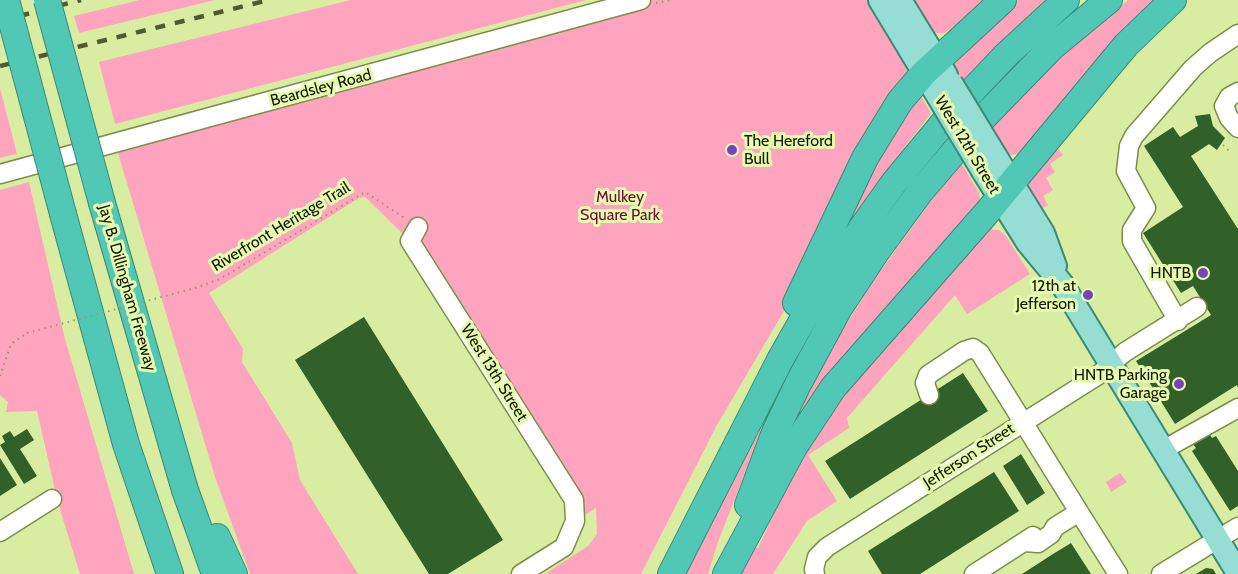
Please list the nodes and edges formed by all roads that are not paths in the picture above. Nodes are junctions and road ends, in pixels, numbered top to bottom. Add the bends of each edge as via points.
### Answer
1 (2, 0) edge
2 (6, 0) edge
3 (47, 0) edge
4 (641, 0) edge
5 (880, 0) edge
6 (900, 0) edge
7 (1003, 0) edge
8 (1066, 0) edge
9 (1109, 0) edge
10 (1173, 0) edge
11 (16, 35) junction
12 (912, 36) junction
13 (1237, 36) edge
14 (930, 66) junction
15 (1238, 92) edge
16 (1238, 128) edge
17 (0, 174) edge
18 (1005, 190) junction
19 (418, 227) road end
20 (1197, 307) dead end
21 (1178, 321) junction
22 (1111, 365) junction
23 (929, 395) dead end
24 (1233, 411) edge
25 (1023, 421) junction
26 (1163, 450) junction
27 (185, 490) junction
28 (52, 499) dead end
29 (709, 500) junction
30 (1079, 512) junction
31 (1238, 527) edge
32 (0, 532) edge
33 (1217, 539) junction
34 (170, 573) edge
35 (1238, 573) edge
36 (215, 574) edge
37 (234, 574) edge
38 (521, 574) edge
39 (671, 574) edge
40 (726, 574) edge
41 (815, 574) edge
42 (974, 574) edge
43 (1118, 574) edge
44 (1161, 574) edge

1 - 11 highway, bridge
2 - 11 highway, bridge
3 - 27 highway, Jay B. Dillingham Freeway, bridge
4 - 17 street, Beardsley Road
5 - 12 main road, West 12th Street
6 - 12 main road, West 12th Street
7 - 14 highway
8 - 29 highway via 955,109 893,184 800,324
9 - 40 highway via 1044,56 985,116 920,192 857,280 810,360 775,432
10 - 18 highway via 1126,45
11 - 34 highway, bridge via 126,444
12 - 14 main road, West 12th Street
13 - 21 street via 1192,68 1129,146 1126,171 1146,208 1131,230 1132,241
14 - 18 main road, West 12th Street, bridge
14 - 29 highway via 888,119 865,158 768,363
15 - 16 street via 1224,106
18 - 22 main road, West 12th Street via 1043,233 1062,284
18 - 40 highway via 832,388 794,447
19 - 38 street, West 13th Street via 410,241 574,500 575,521 564,546
20 - 21 street, Jefferson Street
21 - 22 street, Jefferson Street via 1125,352
22 - 25 street, Jefferson Street
22 - 26 main road, West 12th Street
23 - 25 street via 925,383 928,375 973,348
24 - 26 street
25 - 30 street
25 - 41 street, Jefferson Street via 827,548 817,557
26 - 33 main road, West 12th Street
27 - 36 highway, Jay B. Dillingham Freeway
27 - 37 highway via 214,531
28 - 32 street
29 - 39 highway
30 - 42 street via 1055,527 1047,527
30 - 43 street
31 - 33 street
33 - 35 main road, West 12th Street
33 - 44 street

